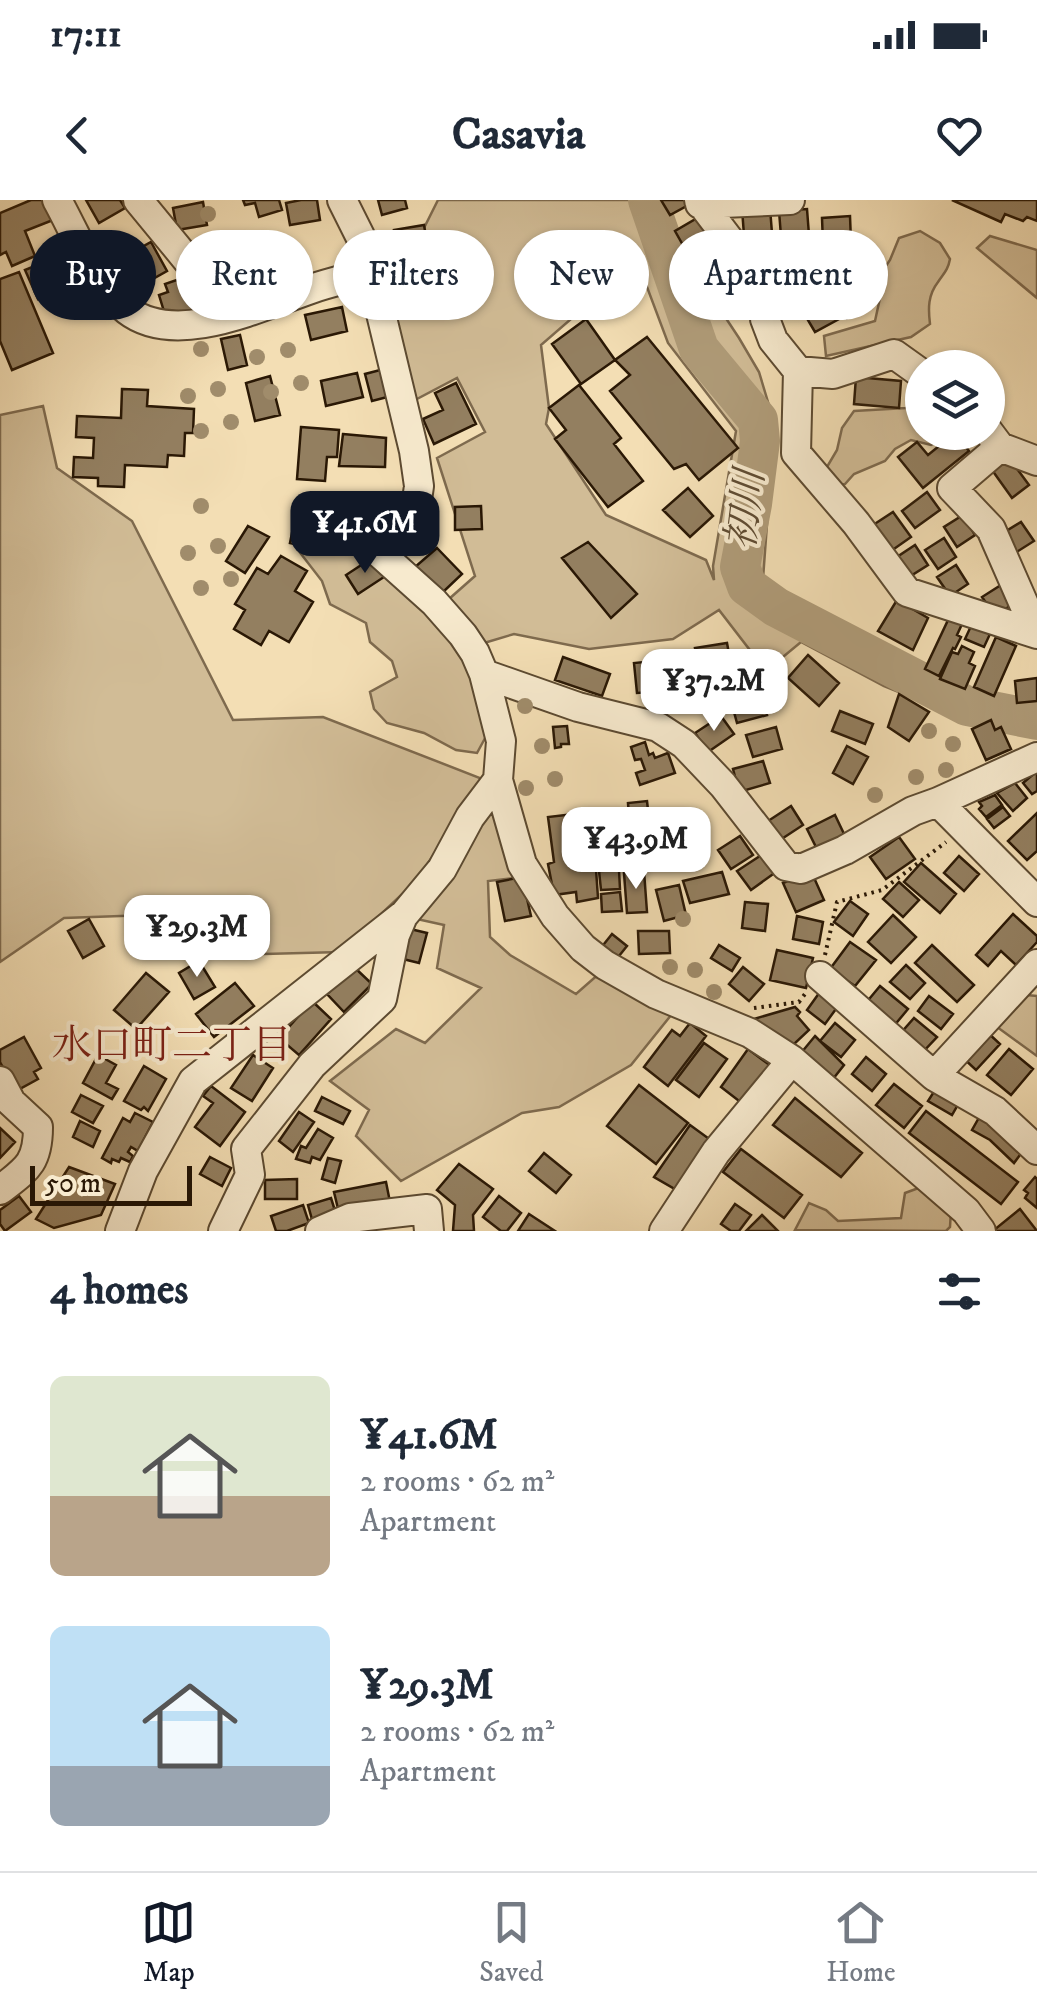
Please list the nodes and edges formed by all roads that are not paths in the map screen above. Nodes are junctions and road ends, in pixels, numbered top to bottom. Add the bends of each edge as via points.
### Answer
1 (57, 200) edge
2 (138, 200) edge
3 (342, 200) edge
4 (790, 200) edge
5 (700, 202) edge
6 (357, 230) edge
7 (176, 246) edge
8 (220, 320) edge
9 (383, 320) edge
10 (905, 362) edge
11 (798, 370) junction
12 (1005, 445) edge
13 (985, 450) edge
14 (1037, 461) edge
15 (484, 674) junction
16 (1037, 756) edge
17 (498, 780) junction
18 (938, 802) junction
19 (1037, 902) edge
20 (403, 916) junction
21 (1037, 964) edge
22 (820, 976) road end
23 (792, 1060) junction
24 (934, 1076) junction
25 (0, 1081) edge
26 (1037, 1150) edge
27 (0, 1190) edge
28 (120, 1231) edge
29 (222, 1231) edge
30 (320, 1231) edge
31 (429, 1231) edge
32 (664, 1231) edge
33 (981, 1231) edge

1 - 8 street via 106,289 130,312 165,326
2 - 7 street
3 - 6 street
4 - 5 street
5 - 11 street via 765,288 765,318
9 - 15 street via 419,486 409,511 374,529 366,541 454,624
10 - 11 street via 894,354 833,374
11 - 13 street via 796,453 907,592 1037,634 991,530 952,488
12 - 14 street
15 - 17 street via 501,741
15 - 18 street via 658,727 723,785 786,866 800,869
16 - 18 street
17 - 20 street via 442,869
17 - 23 street via 522,864 583,948 656,994 750,1033
18 - 19 street
20 - 28 street via 193,1081 142,1171
20 - 29 street via 382,999 312,1066 246,1149 250,1175
21 - 24 street
22 - 24 street
23 - 32 street via 716,1152
23 - 33 street
24 - 26 street via 996,1111
25 - 27 street via 38,1127 38,1150 24,1172
30 - 31 street via 350,1218 426,1209

